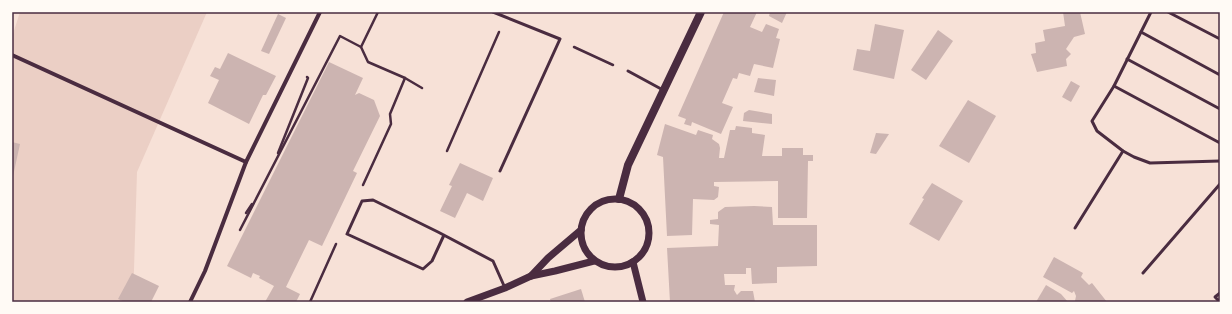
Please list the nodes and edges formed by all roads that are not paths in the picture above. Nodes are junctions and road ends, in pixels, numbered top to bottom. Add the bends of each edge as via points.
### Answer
1 (320, 12) edge
2 (493, 12) edge
3 (701, 12) edge
4 (1151, 12) edge
5 (1168, 12) edge
6 (1141, 32) junction
7 (1220, 39) edge
8 (12, 55) edge
9 (1127, 59) junction
10 (628, 71) dead end
11 (1220, 75) edge
12 (1114, 86) junction
13 (663, 90) junction
14 (1220, 109) edge
15 (1220, 143) edge
16 (1123, 151) junction
17 (1220, 160) edge
18 (246, 162) junction
19 (500, 171) dead end
20 (1220, 184) edge
21 (619, 199) junction
22 (1076, 228) dead end
23 (580, 230) junction
24 (444, 235) junction
25 (594, 261) junction
26 (633, 262) junction
27 (1143, 273) dead end
28 (531, 276) junction
29 (505, 288) junction
30 (1220, 293) edge
31 (190, 302) edge
32 (467, 302) edge
33 (643, 302) edge
34 (1220, 302) edge

1 - 18 street
2 - 19 lane via 560,39
3 - 13 main road
4 - 6 lane
5 - 7 lane
6 - 9 lane
6 - 11 lane
8 - 18 street
9 - 12 lane
9 - 14 lane
10 - 13 lane
12 - 15 lane
12 - 16 lane via 1092,121 1097,132
13 - 21 main road via 628,165
16 - 17 lane via 1150,163
16 - 22 lane
18 - 31 street via 205,271
20 - 27 lane
21 - 23 street via 611,199 594,206 583,220
21 - 26 street via 638,209 648,227 649,235 645,248
23 - 25 street via 581,241
23 - 28 street
24 - 24 lane via 373,200 362,201 347,234 423,269 432,261
24 - 29 lane via 493,261
25 - 26 street via 613,268
25 - 28 street
26 - 33 street
28 - 29 street
29 - 32 street
30 - 34 lane via 1215,297

